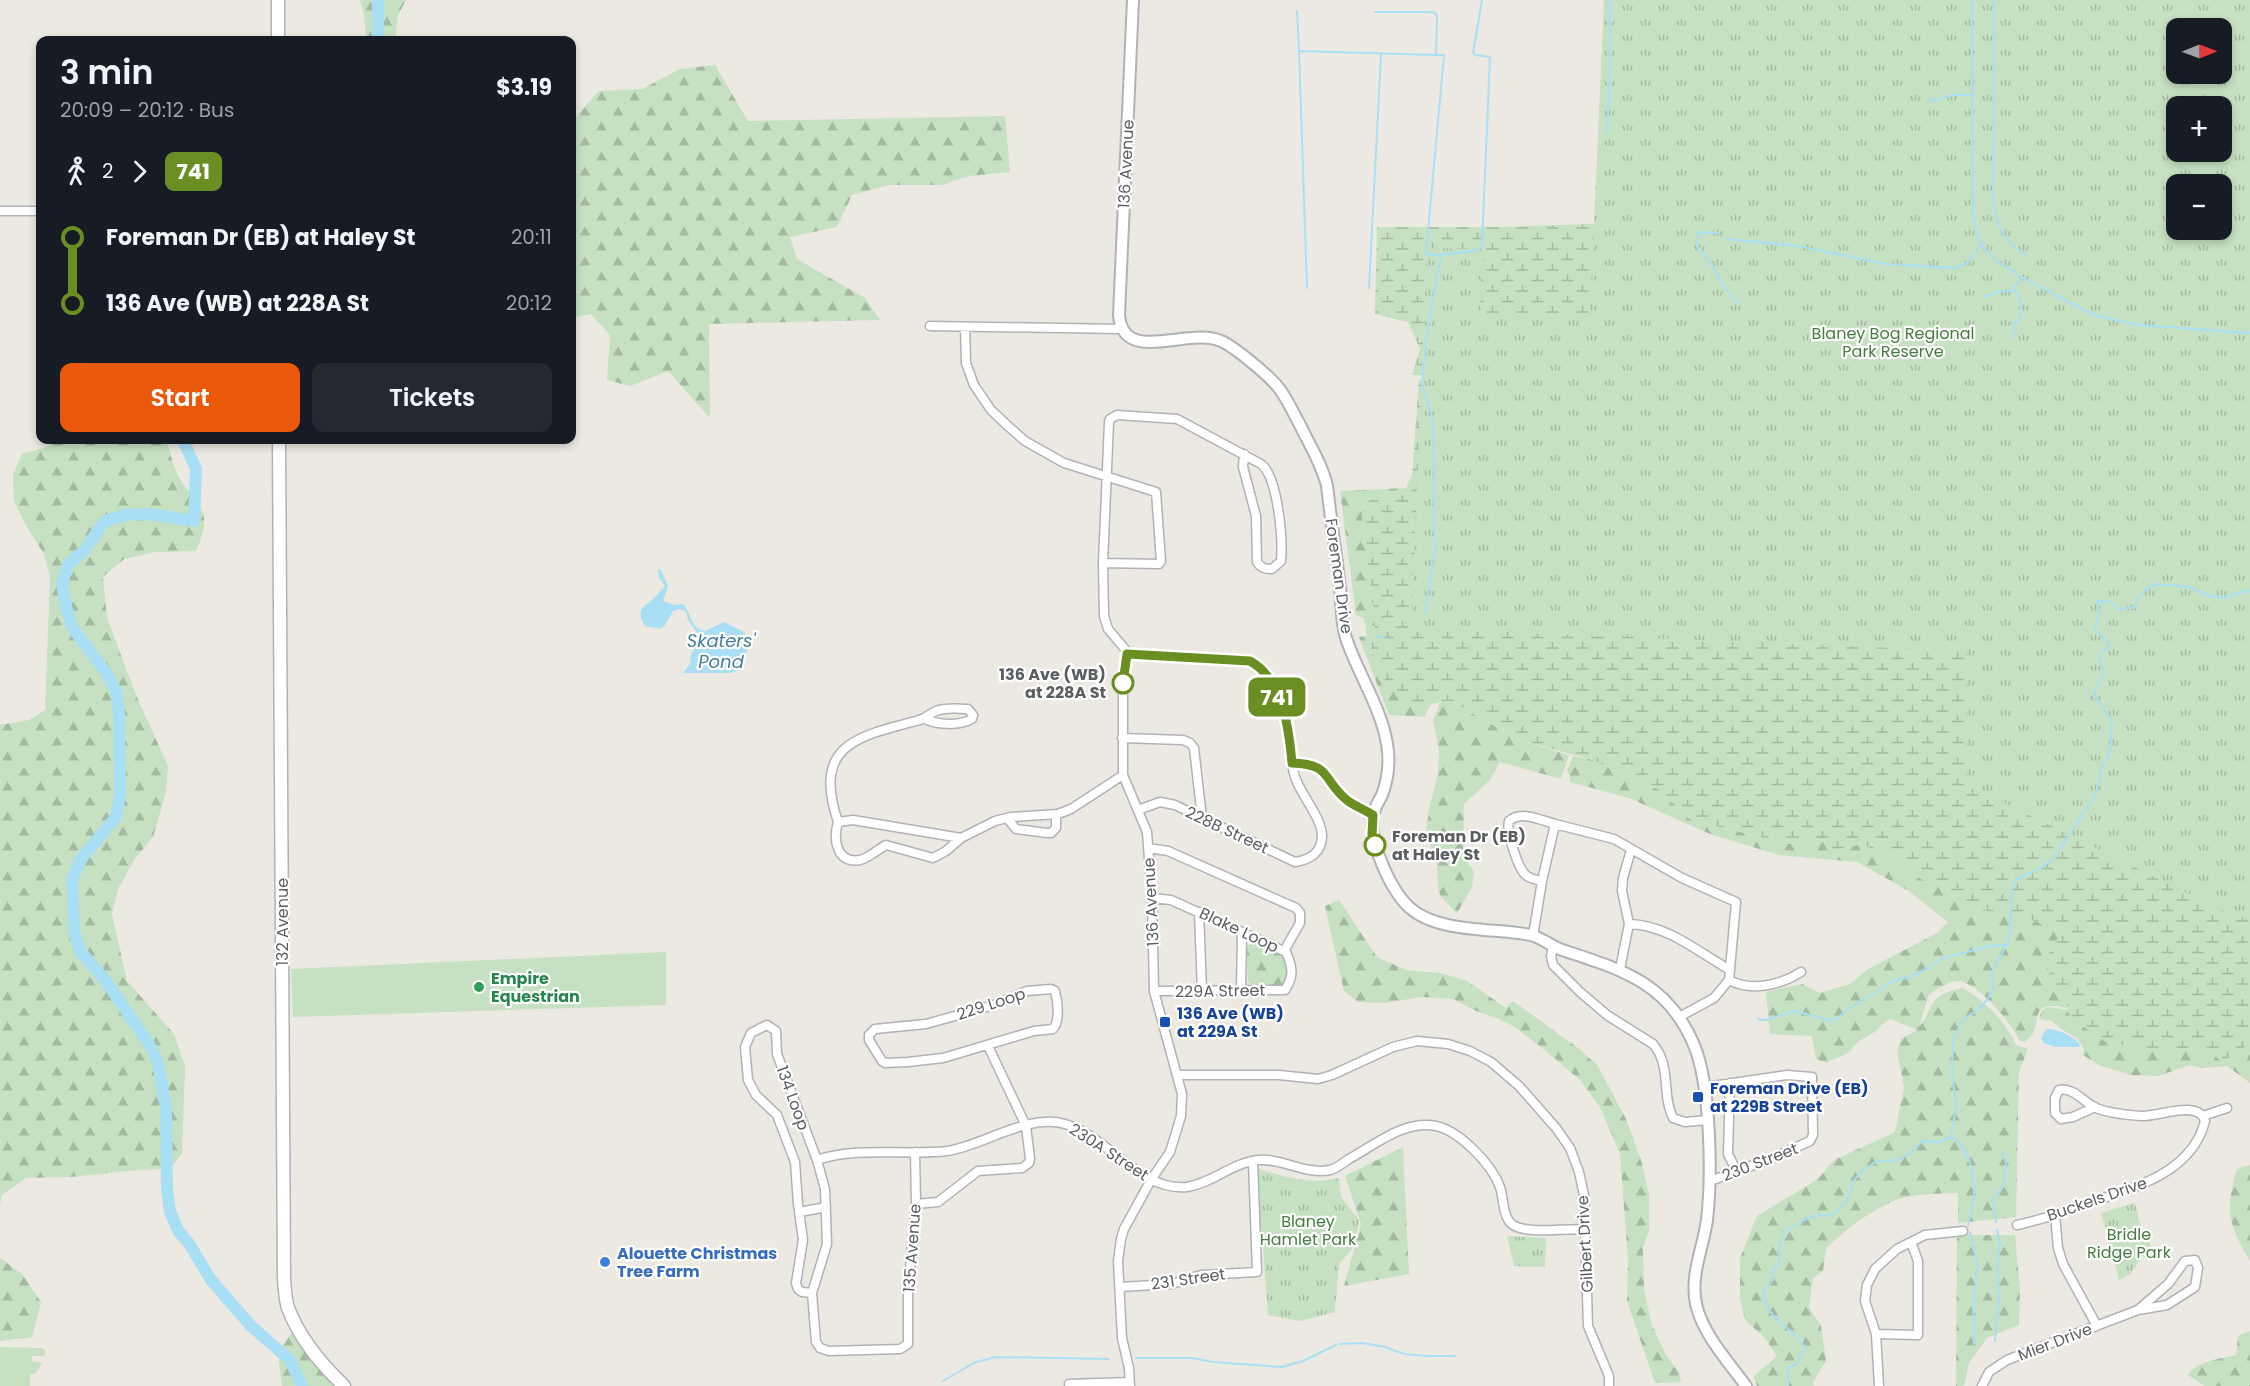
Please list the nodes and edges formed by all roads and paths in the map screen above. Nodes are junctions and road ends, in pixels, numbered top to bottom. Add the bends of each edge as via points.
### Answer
1 (278, 0) edge
2 (1133, 0) edge
3 (278, 36) edge
4 (0, 211) edge
5 (36, 211) edge
6 (930, 326) dead end
7 (965, 327) junction
8 (1121, 328) junction
9 (279, 444) edge
10 (1244, 454) junction
11 (1108, 475) junction
12 (1103, 563) junction
13 (1127, 654) junction
14 (925, 719) junction
15 (1122, 738) junction
16 (1292, 763) junction
17 (1123, 775) junction
18 (1138, 810) junction
19 (1056, 814) junction
20 (1373, 815) junction
21 (1007, 818) junction
22 (1202, 818) junction
23 (838, 822) junction
24 (1555, 824) junction
25 (961, 838) junction
26 (1148, 848) junction
27 (1631, 850) junction
28 (1542, 881) junction
29 (1152, 898) junction
30 (1199, 912) junction
31 (1629, 924) junction
32 (1242, 933) junction
33 (1533, 936) junction
34 (1553, 947) junction
35 (1284, 951) junction
36 (1620, 969) junction
37 (1730, 970) junction
38 (1801, 972) dead end
39 (1729, 980) junction
40 (1241, 990) junction
41 (1285, 990) joint
42 (1154, 991) junction
43 (1202, 991) junction
44 (1679, 1017) junction
45 (988, 1046) junction
46 (1177, 1075) junction
47 (1730, 1083) junction
48 (1705, 1087) junction
49 (2095, 1107) junction
50 (2227, 1108) dead end
51 (2203, 1116) junction
52 (1707, 1120) junction
53 (1026, 1126) junction
54 (915, 1152) junction
55 (817, 1160) junction
56 (1253, 1161) junction
57 (1737, 1172) junction
58 (1151, 1180) junction
59 (1710, 1182) junction
60 (916, 1204) junction
61 (826, 1207) junction
62 (800, 1212) junction
63 (2055, 1214) junction
64 (2017, 1225) dead end
65 (1584, 1229) junction
66 (1963, 1231) dead end
67 (1911, 1242) junction
68 (1120, 1287) junction
69 (812, 1293) junction
70 (2138, 1310) junction
71 (2097, 1326) junction
72 (1876, 1334) junction
73 (820, 1348) joint
74 (1069, 1384) dead end
75 (1130, 1384) edge
76 (344, 1386) edge
77 (1609, 1386) edge
78 (1746, 1386) edge
79 (1879, 1386) edge
80 (1982, 1386) edge

1 - 3 main road
2 - 8 street, 136 Avenue
4 - 5 street
6 - 7 street, Foreman Drive
7 - 8 street, Foreman Drive
7 - 11 street via 969,374 991,410 1043,452 1083,470
8 - 20 street, Foreman Drive via 1131,339 1141,342 1193,336 1221,341 1274,382 1300,425 1327,486 1347,639 1388,748 1388,773
9 - 76 main road, 132 Avenue via 284,1279 287,1305 295,1322
10 - 10 street via 1267,469 1278,508 1281,561 1272,569 1257,562 1256,516 1243,467
10 - 11 street via 1177,419 1118,415 1110,419 1108,426
11 - 12 street
11 - 12 street via 1156,492 1161,561
12 - 13 street via 1105,622
13 - 15 street, 136 Avenue
13 - 16 street via 1250,661 1261,667 1270,678 1288,723
14 - 14 street via 940,709 968,709 973,715 968,722 939,724
14 - 23 street via 857,740 836,758 829,786
15 - 17 street, 136 Avenue
15 - 22 street via 1190,743 1194,748
16 - 20 street via 1310,763 1322,769 1347,801
16 - 22 street, 228B Street via 1322,835 1314,855 1306,860 1295,862
17 - 18 street, 136 Avenue
17 - 19 street
18 - 22 street, 228B Street via 1160,802
18 - 26 street, 136 Avenue via 1147,832
19 - 21 street
19 - 21 street via 1056,828 1047,833 1016,830
20 - 33 street, Foreman Drive via 1372,834 1377,850 1396,891 1409,908 1440,922
21 - 25 street
23 - 25 street via 853,820
23 - 25 street via 837,850 846,858 860,860 886,845 933,858
24 - 27 street via 1614,839
24 - 28 street
24 - 28 street via 1519,815 1507,825 1522,869 1530,878
26 - 29 street, 136 Avenue
26 - 35 street via 1167,851 1296,909 1300,923
27 - 31 street via 1623,878
27 - 37 street via 1736,902
28 - 33 street
29 - 30 street, Blake Loop via 1171,900
29 - 42 street, 136 Avenue
30 - 32 street, Blake Loop
30 - 43 street
31 - 36 street
31 - 37 street via 1660,930
32 - 35 street, Blake Loop
32 - 40 street
33 - 34 street, Foreman Drive
34 - 36 street, Foreman Drive
34 - 52 street via 1553,964 1580,992 1600,1011 1659,1050 1665,1064 1673,1118 1685,1122
35 - 41 street, Blake Loop via 1292,966 1292,979
36 - 44 street, Foreman Drive via 1656,990
37 - 39 street
38 - 39 street via 1784,981 1748,987
39 - 44 street via 1714,998
40 - 41 street, 229A Street
40 - 43 street, 229A Street
42 - 43 street, 229A Street
42 - 46 street, 136 Avenue
44 - 48 street, Foreman Drive via 1695,1046
45 - 45 street, 229 Loop via 943,1058 885,1063 869,1035 875,1029 919,1026 994,1005 1027,991 1055,991 1057,1023 1053,1029
45 - 53 street
46 - 58 street, 136 Avenue via 1182,1094 1179,1124 1170,1152
46 - 65 street, Gilbert Drive via 1318,1079 1417,1041 1470,1051 1491,1062 1519,1086 1570,1148 1584,1195
47 - 48 street
47 - 57 street via 1728,1154
47 - 57 street, 230 Street via 1787,1075 1812,1077 1810,1141
48 - 52 street, Foreman Drive
49 - 49 street via 2061,1119 2055,1113 2056,1093 2069,1090
49 - 51 street via 2142,1116 2188,1109
50 - 51 street
51 - 63 street, Buckels Drive via 2199,1140 2179,1162 2150,1182
52 - 59 street, Foreman Drive
53 - 54 street, 230A Street via 948,1151
53 - 58 street, 230A Street via 1049,1122 1068,1125
53 - 60 street via 1030,1159 1022,1168 978,1171 938,1202
54 - 55 street, 230A Street via 835,1154
54 - 60 street, 135 Avenue
55 - 61 street, 134 Loop
55 - 62 street, 134 Loop via 777,1054 776,1031 761,1027 751,1033 745,1047 747,1080 777,1115 788,1141 795,1162
56 - 58 street, 230A Street via 1188,1186 1175,1187
56 - 65 street, 230A Street via 1330,1170 1401,1129 1438,1126 1455,1135 1491,1170 1513,1225 1527,1230
56 - 68 street, 231 Street via 1257,1272 1201,1275 1172,1284
57 - 59 street, 230 Street
58 - 68 street, 136 Avenue via 1121,1239
59 - 78 street, Foreman Drive via 1707,1221 1694,1280 1697,1306 1708,1334
60 - 73 street, 135 Avenue via 908,1344 900,1350
61 - 62 street
61 - 69 street, 134 Loop via 827,1244
62 - 69 street, 134 Loop via 803,1240 796,1283 802,1292
63 - 64 street, Buckels Drive
63 - 71 street via 2063,1264
65 - 77 street, Gilbert Drive via 1588,1326 1609,1376
66 - 67 street via 1925,1235
67 - 72 street via 1897,1248 1875,1269 1867,1285 1865,1301
67 - 72 street via 1918,1261 1918,1335
68 - 75 street, 136 Avenue via 1122,1338
69 - 73 street, 134 Loop via 816,1342
70 - 70 street, Mier Drive via 2168,1284 2185,1261 2197,1262 2194,1289 2167,1305
70 - 71 street, Mier Drive
71 - 80 street, Mier Drive via 2000,1364 1989,1372
72 - 79 street
74 - 75 street

